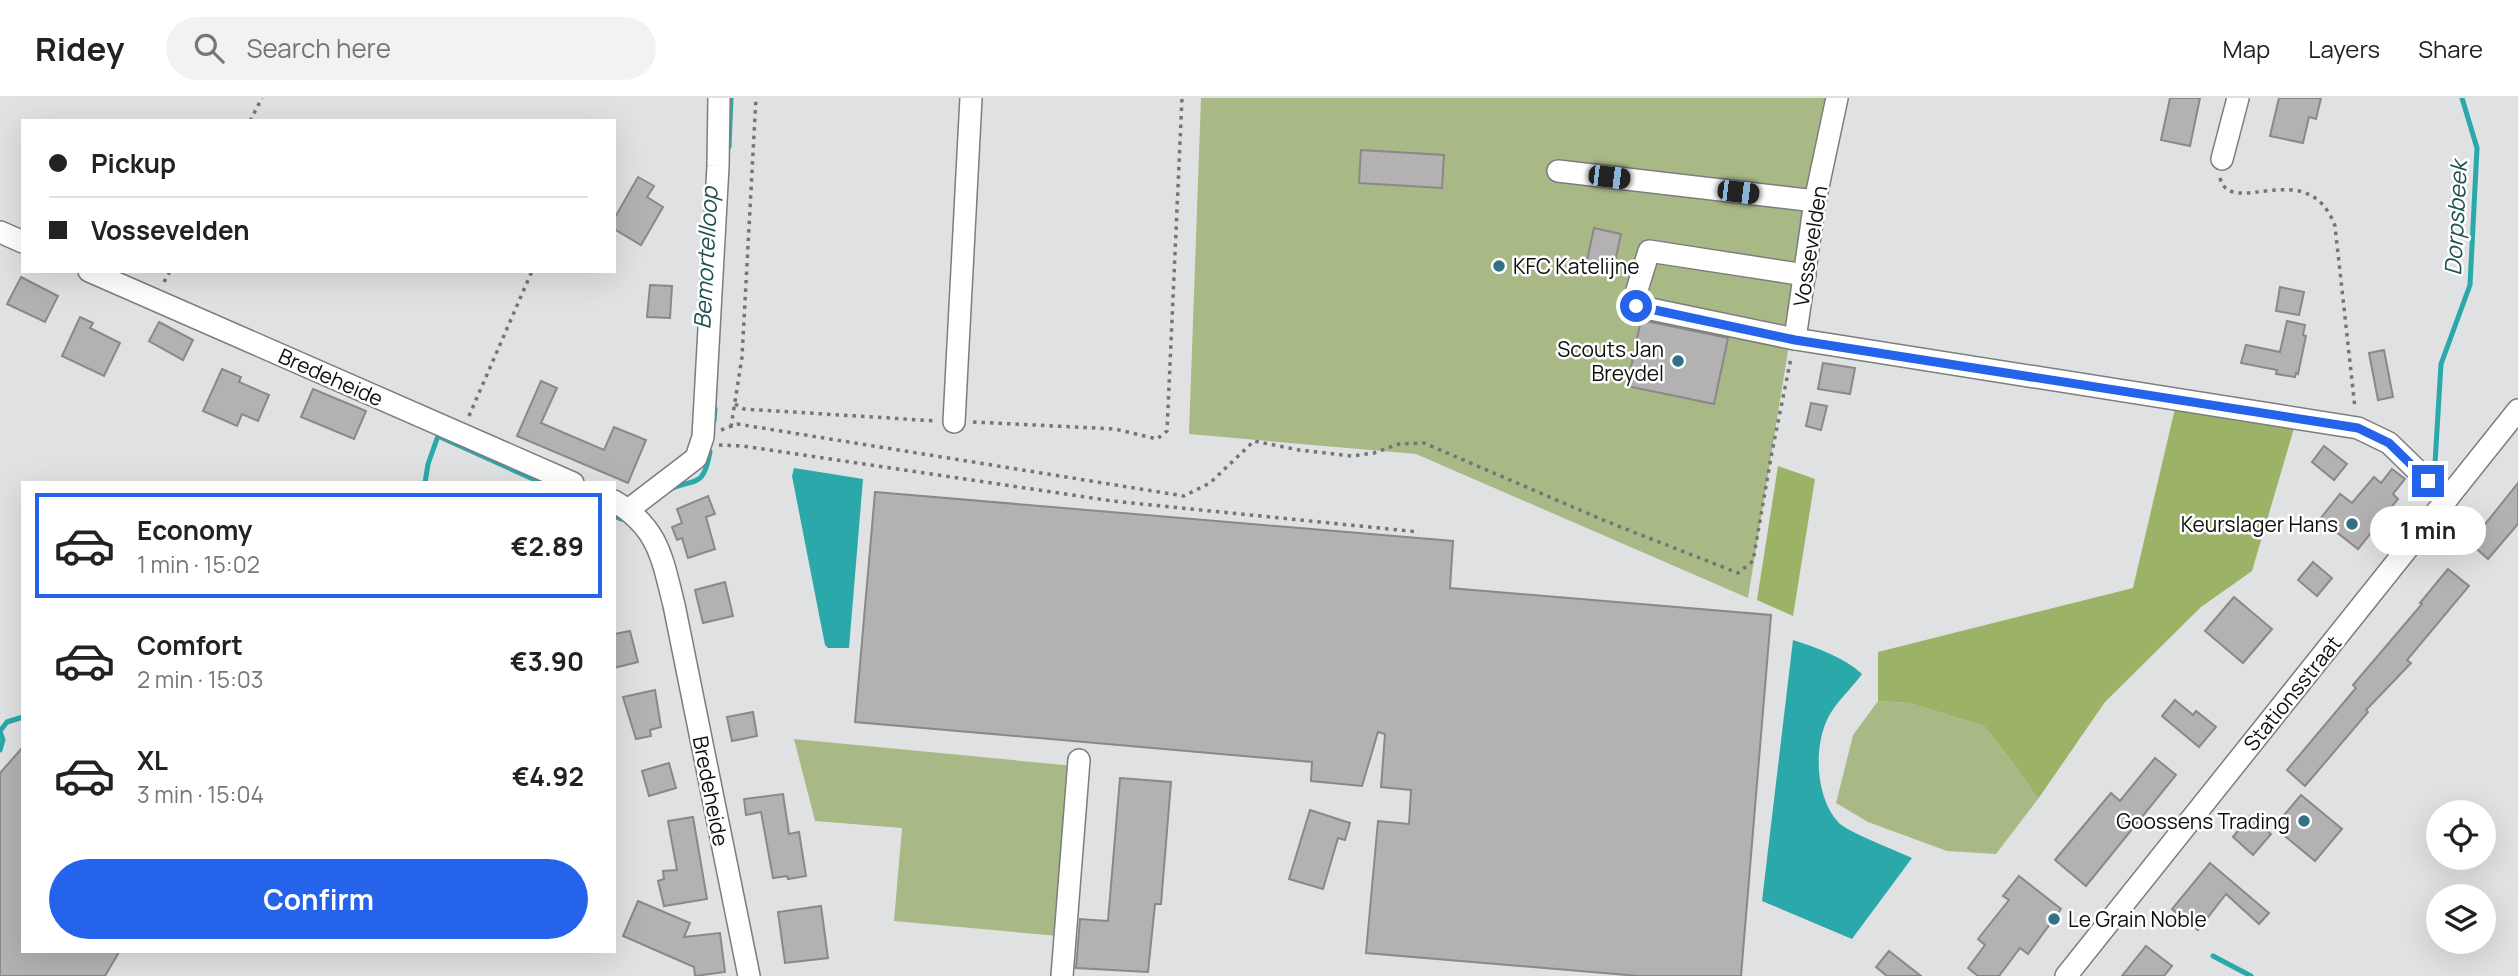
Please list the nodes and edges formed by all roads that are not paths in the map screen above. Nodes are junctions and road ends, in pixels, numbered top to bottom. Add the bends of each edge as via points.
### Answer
1 (719, 98) edge
2 (971, 98) edge
3 (1837, 98) edge
4 (2238, 98) edge
5 (2222, 159) road end
6 (1558, 170) dead end
7 (1815, 201) junction
8 (0, 232) edge
9 (21, 241) edge
10 (94, 273) edge
11 (1805, 275) junction
12 (1795, 340) junction
13 (2518, 410) edge
14 (954, 422) road end
15 (568, 481) edge
16 (2448, 498) junction
17 (621, 505) edge
18 (1079, 760) dead end
19 (749, 976) edge
20 (1062, 976) edge
21 (2066, 976) edge

1 - 17 street via 701,443 696,458
2 - 14 street
3 - 7 street, Vossevelden
4 - 5 street
6 - 7 street
7 - 11 street, Vossevelden
8 - 9 street
10 - 15 street, Bredeheide
11 - 12 street, Vossevelden
11 - 12 street via 1649,251 1637,290 1626,305
12 - 16 street via 2358,428 2389,443
13 - 16 street, Stationsstraat
16 - 21 street, Stationsstraat
17 - 19 street, Bredeheide via 642,522 658,546 668,582
18 - 20 street

